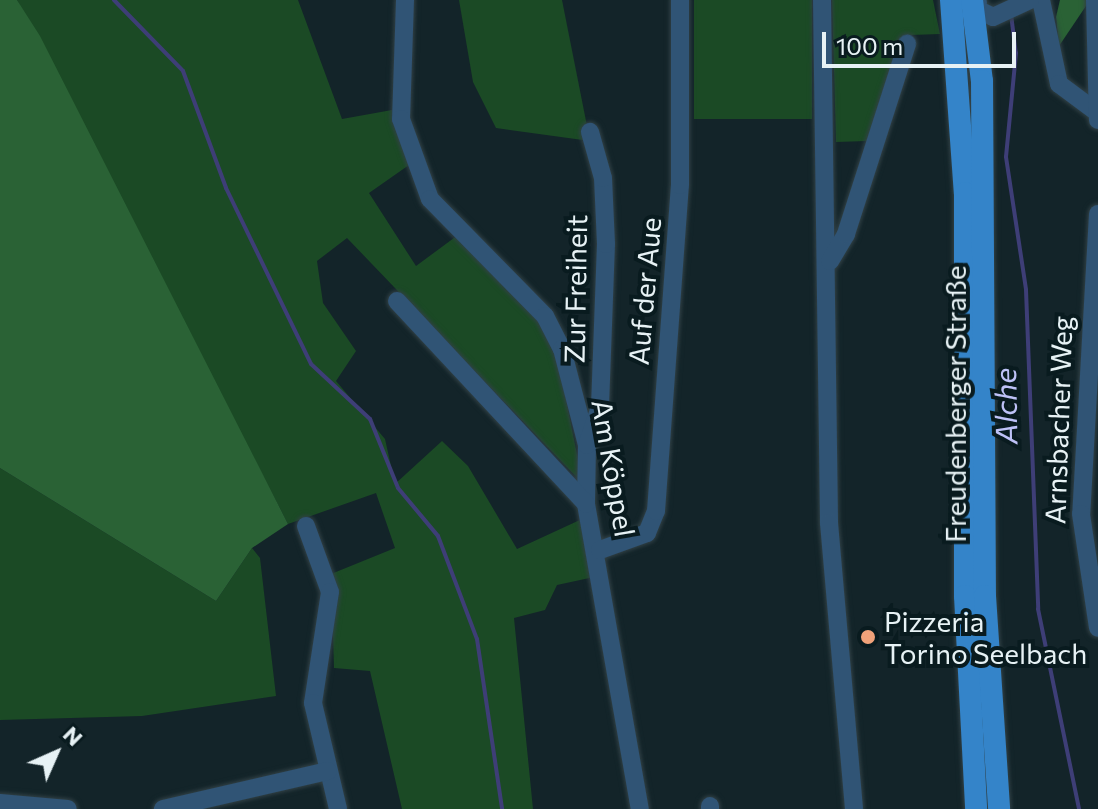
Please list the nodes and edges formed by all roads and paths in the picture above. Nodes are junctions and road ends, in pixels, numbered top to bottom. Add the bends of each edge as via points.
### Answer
1 (405, 0) edge
2 (680, 0) edge
3 (822, 0) edge
4 (1095, 0) edge
5 (1033, 2) edge
6 (966, 3) edge
7 (907, 44) dead end
8 (1098, 113) edge
9 (1098, 123) edge
10 (590, 132) dead end
11 (1098, 214) edge
12 (830, 261) junction
13 (397, 301) dead end
14 (587, 445) junction
15 (586, 504) junction
16 (306, 526) dead end
17 (600, 550) junction
18 (1098, 628) edge
19 (328, 771) junction
20 (0, 803) edge
21 (68, 809) edge
22 (163, 809) edge
23 (338, 809) edge
24 (640, 809) edge
25 (854, 809) edge
26 (976, 809) edge
27 (999, 809) edge

1 - 14 street, Am Köppel via 401,119 417,168 430,199 556,331
2 - 17 street, Auf der Aue via 680,185 656,511 647,533
3 - 12 street
4 - 8 street
5 - 6 street via 1000,14
5 - 8 street via 1059,84
6 - 26 main road, Freudenberger Straße via 965,596
6 - 27 main road, Freudenberger Straße via 983,127 985,596
7 - 12 street via 846,234
8 - 9 street
10 - 14 street, Zur Freiheit via 603,178 606,244 600,407
11 - 18 street, Arnsbacher Weg via 1081,514
12 - 25 street via 829,523
13 - 15 street
14 - 15 street, Am Köppel
15 - 17 street, Am Köppel
16 - 19 street via 330,592 313,703
17 - 24 street, Am Köppel
19 - 22 street
19 - 23 street
20 - 21 street

